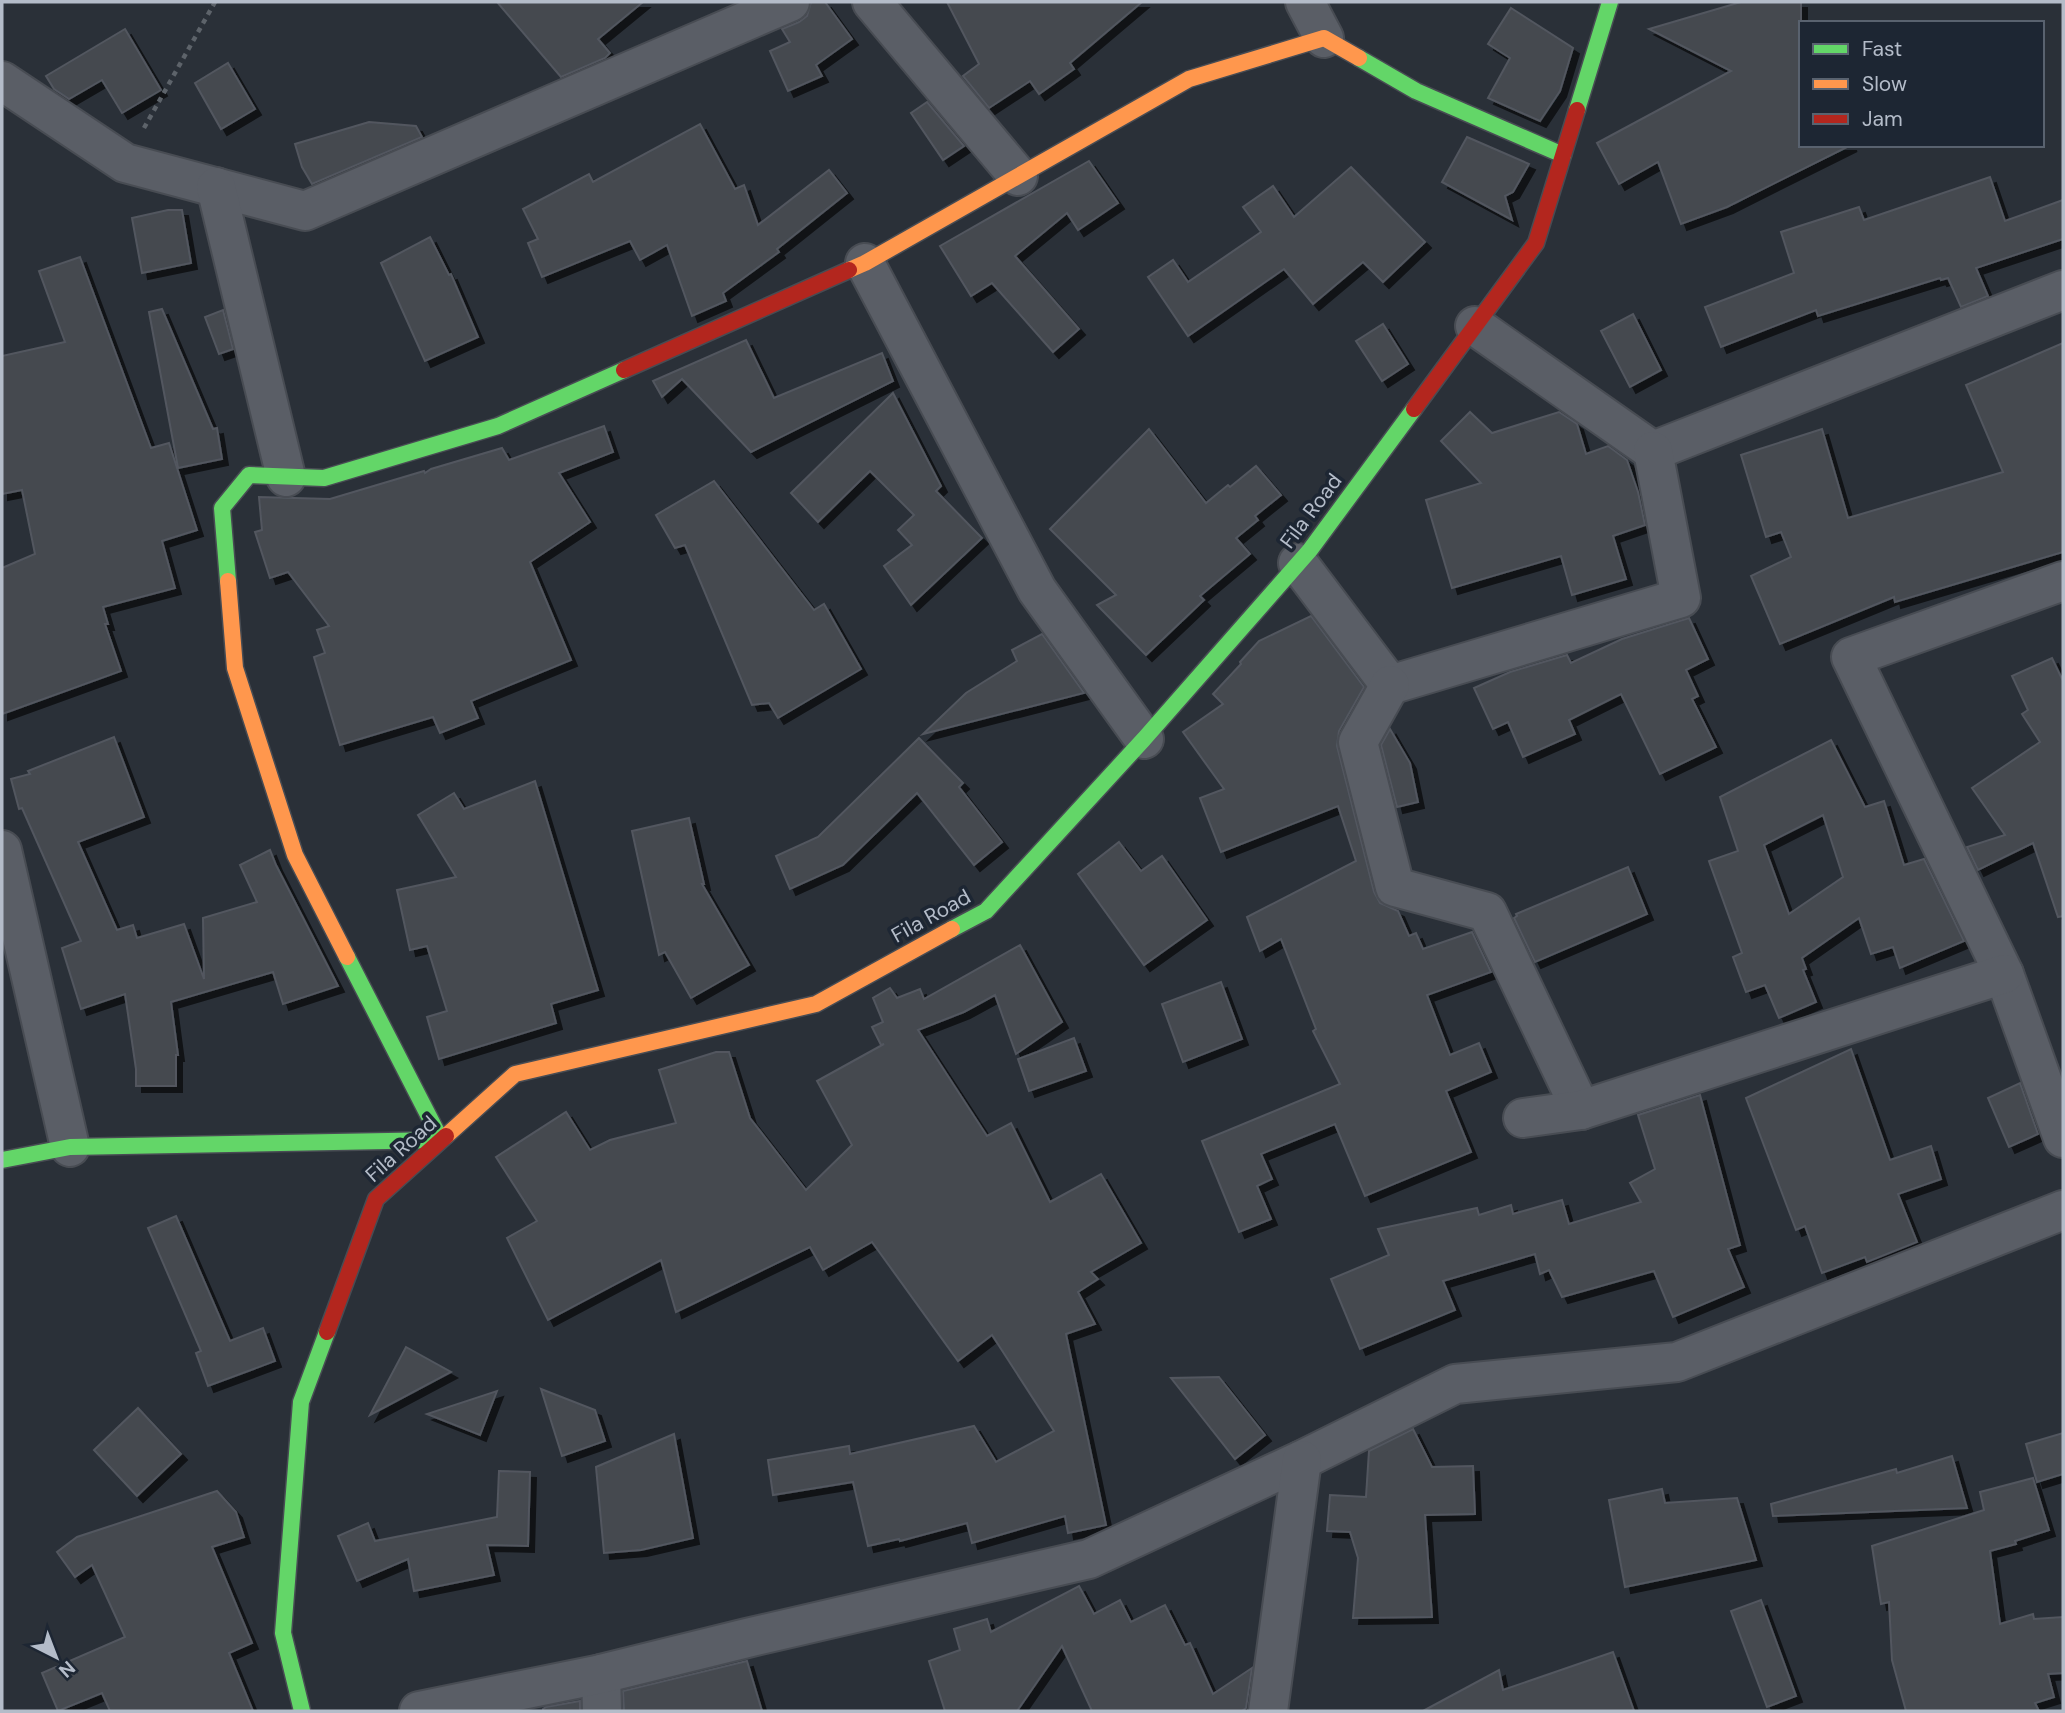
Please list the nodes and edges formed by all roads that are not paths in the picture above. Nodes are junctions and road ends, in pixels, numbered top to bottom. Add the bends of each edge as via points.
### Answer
1 (790, 2) edge
2 (872, 2) edge
3 (1305, 2) edge
4 (1610, 2) edge
5 (1324, 38) junction
6 (2, 81) edge
7 (1563, 155) junction
8 (1018, 176) junction
9 (216, 187) junction
10 (865, 263) junction
11 (2063, 290) edge
12 (1475, 326) junction
13 (1653, 451) junction
14 (286, 477) junction
15 (1298, 564) junction
16 (2063, 581) edge
17 (1390, 685) junction
18 (1144, 739) junction
19 (2, 850) edge
20 (2004, 974) junction
21 (2050, 1059) edge
22 (1581, 1110) junction
23 (1523, 1118) dead end
24 (2063, 1138) edge
25 (441, 1140) junction
26 (70, 1147) junction
27 (2, 1160) edge
28 (2063, 1210) edge
29 (1302, 1460) junction
30 (601, 1693) edge
31 (302, 1711) edge
32 (419, 1711) edge
33 (1268, 1711) edge

1 - 9 street via 305,211
2 - 8 street
3 - 5 street
4 - 7 street, Fila Road
5 - 7 street via 1416,91
5 - 8 street via 1189,79
6 - 9 street via 125,163
7 - 12 street, Fila Road via 1536,243
8 - 10 street
9 - 14 street
10 - 14 street via 498,426 324,478
10 - 18 street via 1037,590
11 - 13 street
12 - 13 street
12 - 15 street, Fila Road
13 - 17 street via 1681,598
14 - 25 street via 249,475 222,508 235,668 295,855
15 - 17 street
15 - 18 street, Fila Road
16 - 20 street via 1851,657
17 - 22 street via 1358,742 1395,887 1487,912
18 - 25 street, Fila Road via 986,911 816,1004 515,1074
19 - 26 street
20 - 21 street
20 - 22 street
21 - 24 street
22 - 23 street
25 - 26 street
25 - 31 street, Fila Road via 376,1199 301,1402 283,1633
26 - 27 street
28 - 29 street via 1677,1362 1455,1384
29 - 30 street via 1089,1559 760,1634
29 - 33 street
30 - 32 street

